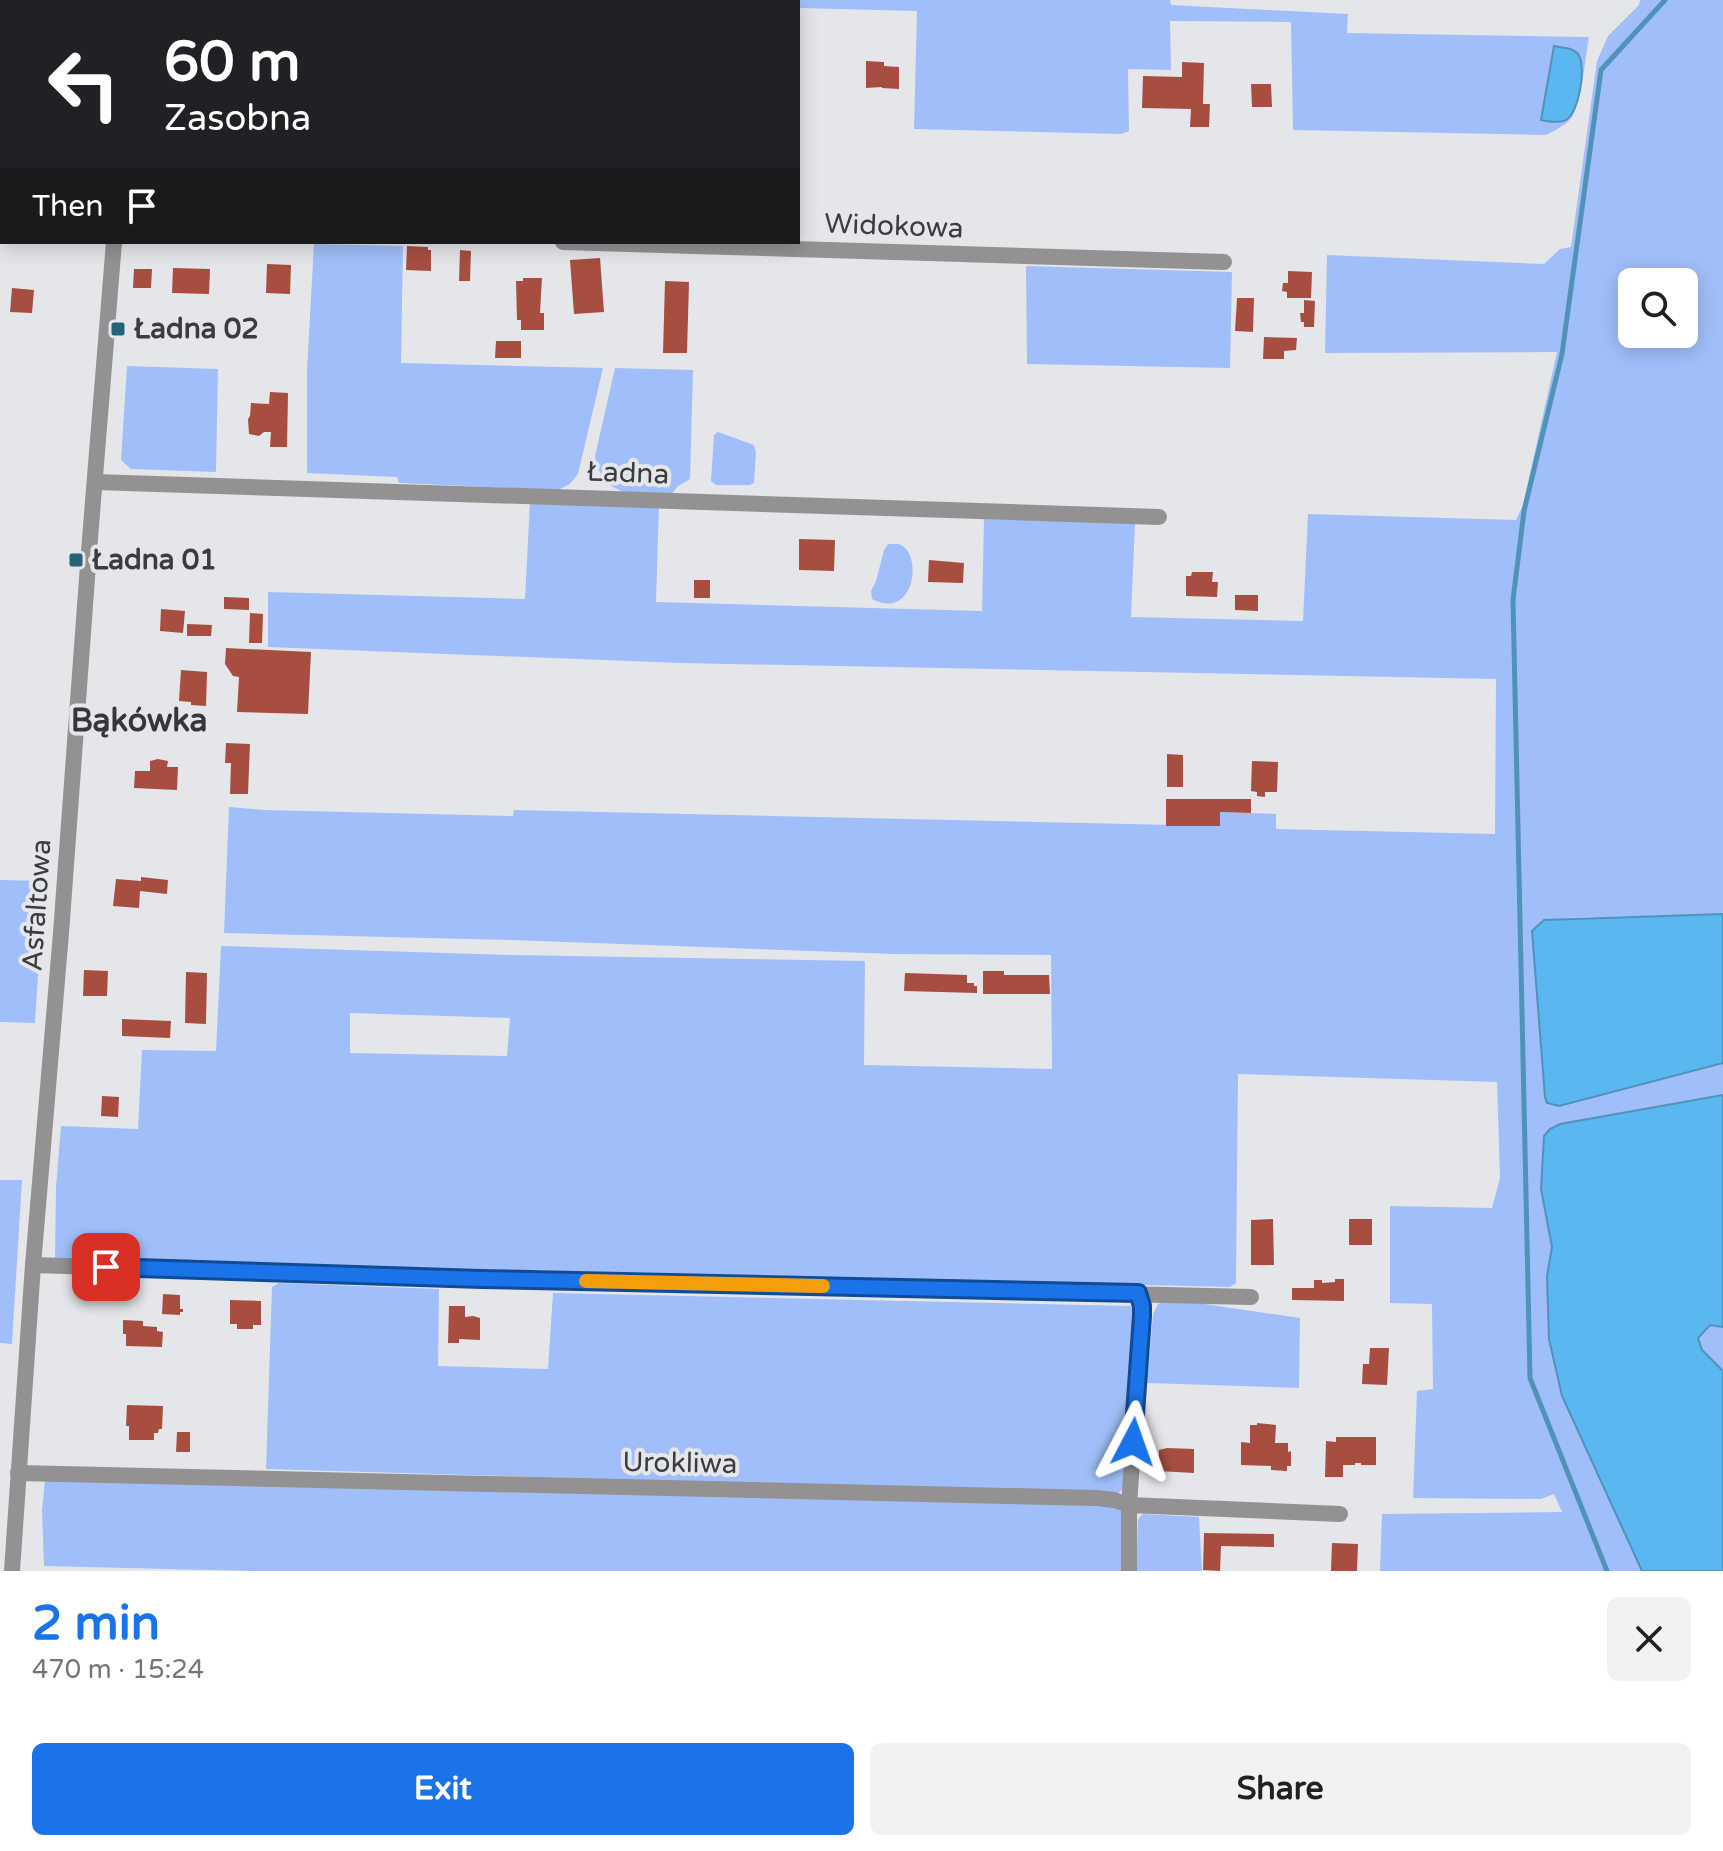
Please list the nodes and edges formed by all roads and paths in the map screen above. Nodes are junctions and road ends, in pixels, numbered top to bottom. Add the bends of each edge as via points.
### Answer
1 (114, 244) edge
2 (629, 244) edge
3 (1224, 262) dead end
4 (95, 482) junction
5 (1159, 517) dead end
6 (33, 1265) junction
7 (1138, 1293) junction
8 (1251, 1297) dead end
9 (18, 1473) junction
10 (1129, 1505) junction
11 (1340, 1514) dead end
12 (12, 1571) edge
13 (1129, 1571) edge

1 - 4 street, Asfaltowa
2 - 3 street, Widokowa
4 - 5 street, Ładna
4 - 6 street, Asfaltowa
6 - 7 street
6 - 9 street, Asfaltowa
7 - 8 street
7 - 10 street via 1142,1316
9 - 10 street, Urokliwa via 1097,1498
9 - 12 street, Asfaltowa
10 - 11 street, Urokliwa
10 - 13 street

